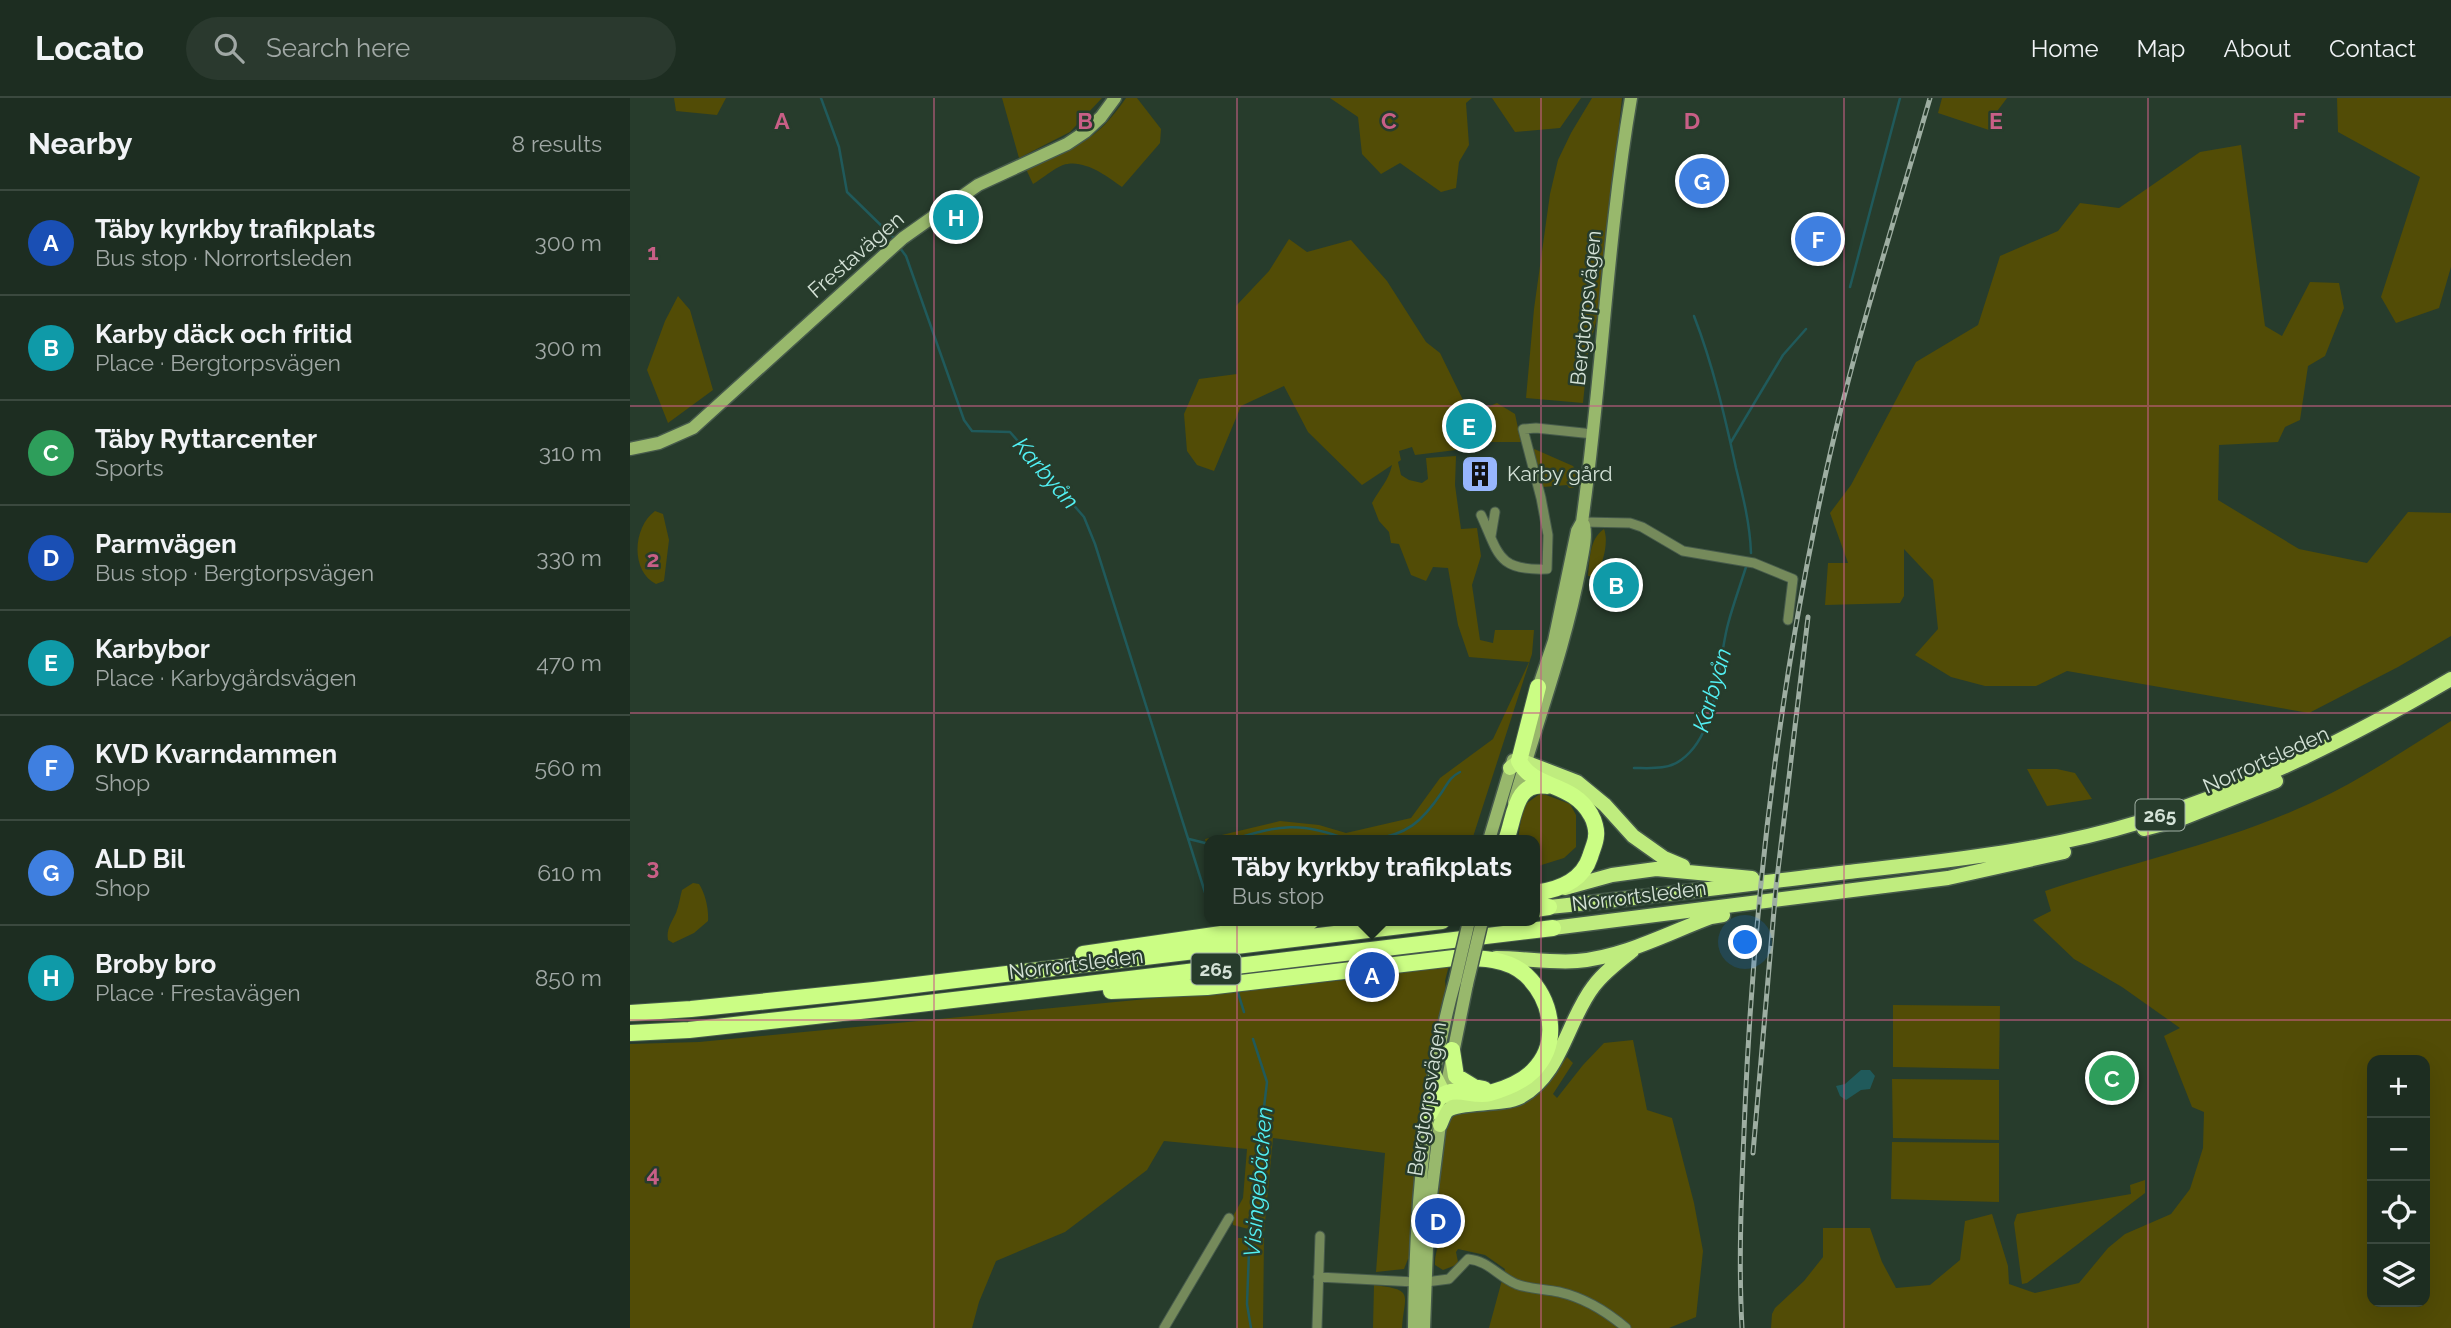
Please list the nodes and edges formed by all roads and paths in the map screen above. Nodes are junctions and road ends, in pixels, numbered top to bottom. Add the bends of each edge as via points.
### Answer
1 (1115, 98) edge
2 (1631, 98) edge
3 (1593, 434) junction
4 (630, 450) edge
5 (1495, 512) dead end
6 (1481, 515) dead end
7 (1582, 522) junction
8 (1491, 537) junction
9 (1788, 620) dead end
10 (2451, 679) edge
11 (1538, 687) joint
12 (2451, 688) edge
13 (1519, 765) junction
14 (1561, 788) junction
15 (1491, 835) edge
16 (1505, 835) edge
17 (1506, 835) edge
18 (1698, 872) junction
19 (1844, 873) junction
20 (1948, 878) junction
21 (1558, 890) junction
22 (1540, 892) edge
23 (1542, 908) edge
24 (1276, 926) edge
25 (1401, 926) edge
26 (1468, 926) edge
27 (1480, 926) edge
28 (1553, 928) joint
29 (1639, 946) junction
30 (1484, 958) junction
31 (1461, 983) junction
32 (874, 990) junction
33 (878, 1009) junction
34 (630, 1013) edge
35 (630, 1033) edge
36 (1452, 1050) junction
37 (1436, 1076) junction
38 (1504, 1088) junction
39 (1444, 1094) junction
40 (1476, 1105) junction
41 (1435, 1119) junction
42 (1228, 1218) dead end
43 (1320, 1236) dead end
44 (1318, 1277) junction
45 (1420, 1282) junction
46 (1164, 1328) edge
47 (1317, 1328) edge
48 (1414, 1328) edge
49 (1424, 1328) edge
50 (1626, 1328) edge

1 - 4 main road, Frestavägen via 1085,132 978,185 898,243 693,428
2 - 3 main road, Bergtorpsvägen
3 - 7 main road, Bergtorpsvägen
3 - 8 street via 1523,429 1548,535 1547,569 1529,570 1506,562
5 - 8 street
6 - 8 street
7 - 9 street via 1630,523 1682,551 1754,563 1793,579
7 - 11 main road, Bergtorpsvägen
7 - 13 main road, Bergtorpsvägen via 1582,555 1563,644
10 - 19 highway, Norrortsleden / 265 via 2303,759 2140,822 2043,847
11 - 13 highway
12 - 20 highway, Norrortsleden / 265 via 2251,793 2178,820
13 - 14 highway via 1530,776
13 - 15 main road, Bergtorpsvägen
13 - 16 main road, Bergtorpsvägen
13 - 18 highway via 1577,782 1633,836 1664,858
14 - 17 highway via 1529,787 1519,796
14 - 21 highway via 1584,804 1597,835 1588,863
18 - 19 highway via 1747,878
18 - 21 highway via 1636,871
19 - 23 highway, Norrortsleden / 265
20 - 28 highway, Norrortsleden / 265
20 - 29 highway via 1711,916
21 - 22 highway
24 - 32 highway via 942,974
25 - 32 highway, Norrortsleden / 265
26 - 31 main road, Bergtorpsvägen, bridge
27 - 31 main road, Bergtorpsvägen, bridge
28 - 33 highway, Norrortsleden / 265
29 - 30 highway via 1575,961
29 - 40 highway via 1594,986 1552,1066 1536,1084 1519,1097
30 - 33 highway via 946,1009
30 - 38 highway via 1522,971 1539,987 1551,1026 1546,1052 1534,1070
31 - 36 main road, Bergtorpsvägen
31 - 37 main road, Bergtorpsvägen via 1447,1010
32 - 34 highway, Norrortsleden / 265
33 - 35 highway, Norrortsleden / 265
36 - 38 highway via 1456,1076 1474,1087
36 - 39 main road, Bergtorpsvägen
37 - 39 highway
37 - 41 main road, Bergtorpsvägen
38 - 39 highway via 1487,1094
39 - 40 highway
39 - 41 highway via 1437,1100
40 - 41 highway via 1457,1106
41 - 45 main road, Bergtorpsvägen via 1423,1173
42 - 46 street
43 - 44 street
44 - 45 street
44 - 47 street
45 - 48 main road, Bergtorpsvägen
45 - 49 main road, Bergtorpsvägen
45 - 50 street via 1449,1279 1468,1259 1483,1261 1519,1285 1577,1296

